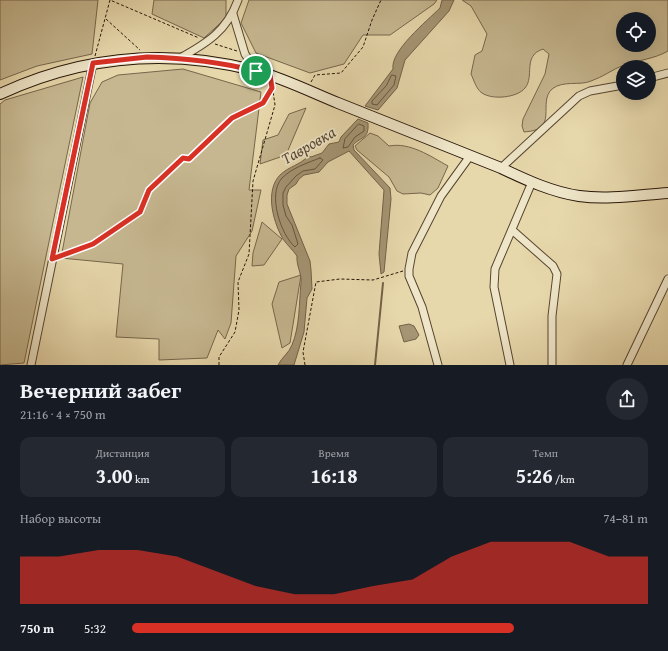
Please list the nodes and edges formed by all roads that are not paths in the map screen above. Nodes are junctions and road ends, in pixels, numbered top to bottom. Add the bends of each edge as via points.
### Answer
1 (238, 0) edge
2 (233, 14) junction
3 (180, 58) junction
4 (93, 63) junction
5 (256, 71) junction
6 (668, 73) edge
7 (656, 76) edge
8 (616, 86) edge
9 (0, 94) edge
10 (470, 156) junction
11 (501, 168) junction
12 (532, 182) junction
13 (668, 193) edge
14 (512, 230) junction
15 (668, 279) edge
16 (30, 365) edge
17 (438, 365) edge
18 (510, 365) edge
19 (552, 365) edge
20 (627, 365) edge

1 - 2 street
2 - 3 street via 208,42
2 - 5 street via 245,54
3 - 4 street via 147,57
3 - 5 street via 217,62
4 - 9 street via 30,80
4 - 16 street
5 - 10 street
6 - 7 street
8 - 11 street via 590,91 579,96
10 - 11 street
10 - 17 street via 440,196 412,253 409,269 409,276 422,307
11 - 12 street
12 - 13 street via 579,196
12 - 14 street
14 - 18 street via 495,269 494,287
14 - 19 street via 549,262 557,274 552,316
15 - 20 street

